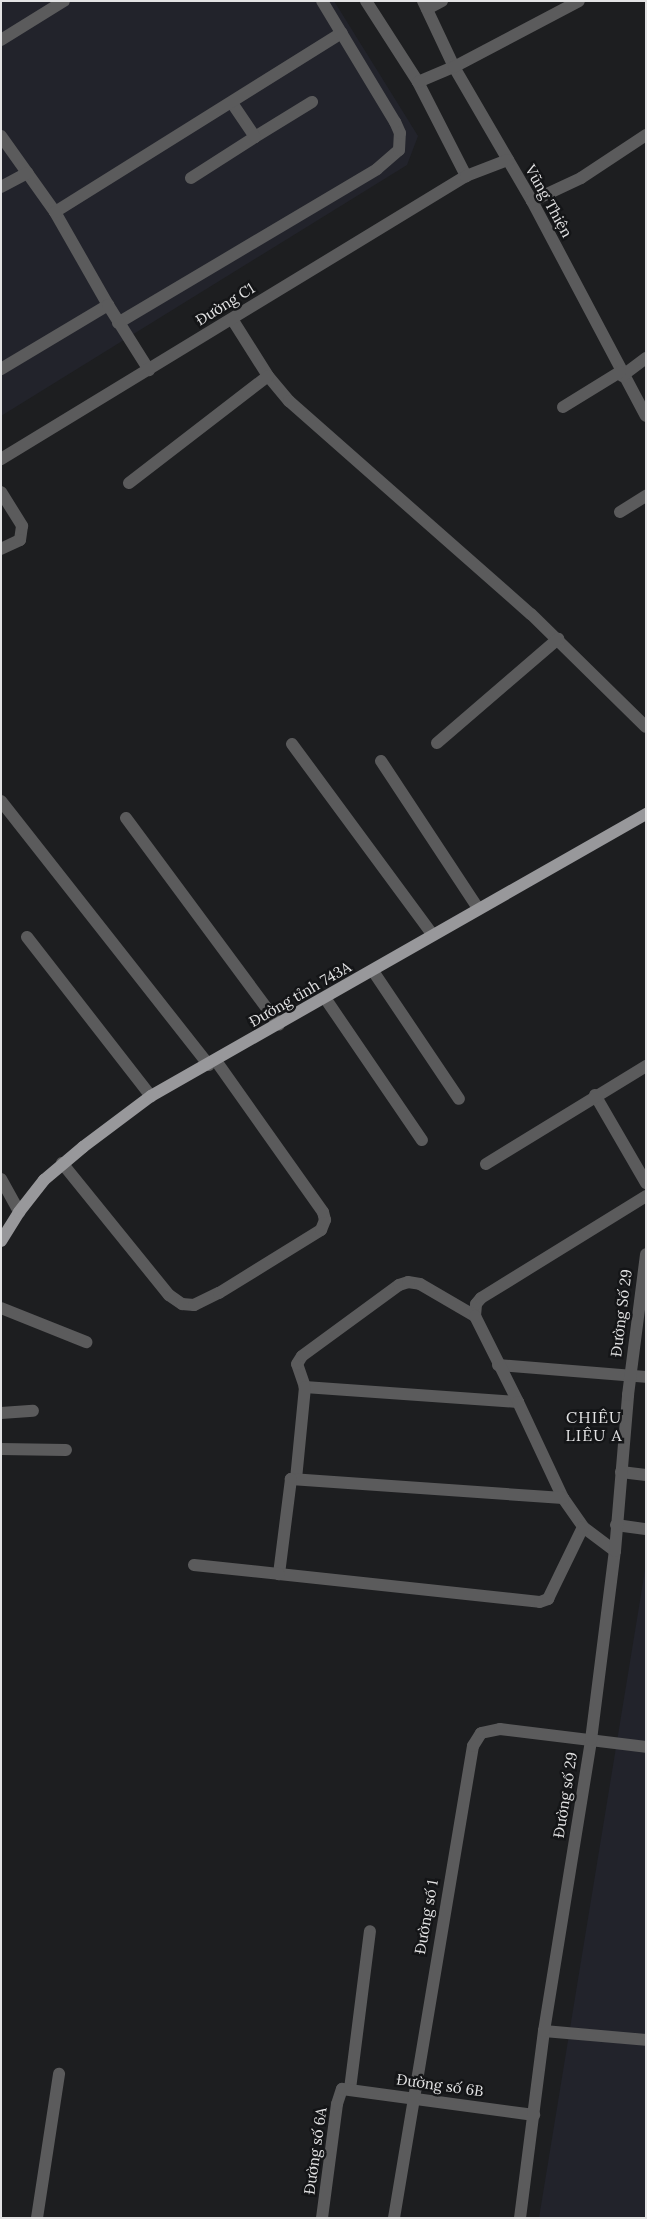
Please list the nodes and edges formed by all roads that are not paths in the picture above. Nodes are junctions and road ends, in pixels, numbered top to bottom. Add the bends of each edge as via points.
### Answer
1 (64, 1) edge
2 (322, 1) edge
3 (366, 1) edge
4 (442, 1) edge
5 (579, 1) edge
6 (425, 5) edge
7 (342, 33) junction
8 (1, 40) edge
9 (454, 67) junction
10 (418, 82) junction
11 (312, 102) dead end
12 (232, 104) junction
13 (646, 135) edge
14 (1, 136) edge
15 (255, 136) junction
16 (508, 160) junction
17 (27, 173) junction
18 (466, 176) junction
19 (191, 178) dead end
20 (1, 187) edge
21 (532, 201) junction
22 (55, 212) junction
23 (108, 304) junction
24 (232, 319) junction
25 (118, 323) junction
26 (646, 358) edge
27 (1, 369) edge
28 (149, 370) junction
29 (621, 374) junction
30 (268, 376) junction
31 (563, 407) dead end
32 (646, 416) edge
33 (1, 459) edge
34 (129, 483) dead end
35 (1, 492) edge
36 (646, 496) edge
37 (620, 512) dead end
38 (1, 549) edge
39 (558, 639) junction
40 (646, 726) edge
41 (437, 742) dead end
42 (292, 744) dead end
43 (381, 760) dead end
44 (1, 801) edge
45 (646, 814) edge
46 (126, 818) dead end
47 (478, 908) junction
48 (433, 935) junction
49 (27, 937) dead end
50 (373, 971) junction
51 (325, 998) junction
52 (279, 1025) junction
53 (212, 1063) junction
54 (646, 1066) edge
55 (595, 1095) junction
56 (151, 1096) junction
57 (458, 1099) dead end
58 (422, 1140) dead end
59 (62, 1163) junction
60 (486, 1164) dead end
61 (1, 1179) edge
62 (646, 1182) edge
63 (646, 1196) edge
64 (18, 1212) junction
65 (1, 1241) edge
66 (646, 1254) edge
67 (1, 1308) edge
68 (475, 1316) junction
69 (86, 1342) dead end
70 (498, 1365) junction
71 (630, 1376) junction
72 (646, 1377) edge
73 (306, 1387) junction
74 (518, 1402) junction
75 (33, 1411) dead end
76 (1, 1413) edge
77 (1, 1449) edge
78 (66, 1450) dead end
79 (621, 1472) junction
80 (646, 1475) edge
81 (296, 1479) junction
82 (564, 1498) junction
83 (616, 1525) junction
84 (583, 1527) junction
85 (646, 1529) edge
86 (615, 1551) junction
87 (194, 1564) dead end
88 (278, 1574) junction
89 (591, 1740) junction
90 (646, 1747) edge
91 (370, 1931) dead end
92 (544, 2031) junction
93 (646, 2040) edge
94 (59, 2074) dead end
95 (346, 2089) junction
96 (412, 2098) junction
97 (534, 2115) junction
98 (37, 2218) edge
99 (322, 2218) edge
100 (394, 2218) edge
101 (520, 2218) edge

1 - 8 street
2 - 7 street
3 - 10 street
4 - 6 street
5 - 9 street
6 - 9 street, Vũng Thiện
7 - 12 street
7 - 25 street via 395,122 400,133 399,150 377,168
9 - 10 street
9 - 16 street, Vũng Thiện
10 - 18 street
11 - 15 street
12 - 15 street
12 - 22 street
13 - 21 street via 581,178
14 - 17 street
15 - 19 street
16 - 18 street, Đường C1
16 - 21 street, Vũng Thiện
17 - 20 street
17 - 22 street
18 - 24 street, Đường C1
21 - 29 street, Vũng Thiện
22 - 23 street
23 - 25 street
23 - 27 street
24 - 28 street, Đường C1
24 - 30 street
25 - 28 street
26 - 29 street
28 - 33 street, Đường C1
29 - 31 street
29 - 32 street, Vũng Thiện
30 - 34 street
30 - 39 street via 290,401
35 - 38 street via 22,526 20,540
36 - 37 street
39 - 40 street
39 - 41 street
42 - 48 street
43 - 47 street
44 - 53 street
45 - 47 main road, Đường tỉnh 743A
46 - 52 street
47 - 48 main road, Đường tỉnh 743A
48 - 50 main road, Đường tỉnh 743A
49 - 56 street
50 - 51 main road, Đường tỉnh 743A
50 - 57 street
51 - 52 main road, Đường tỉnh 743A
51 - 58 street
52 - 53 main road, Đường tỉnh 743A
53 - 56 main road, Đường tỉnh 743A
53 - 59 street via 322,1212 325,1220 321,1230 219,1293 194,1306 182,1304 169,1295
54 - 55 street
55 - 60 street
55 - 62 street
56 - 59 main road, Đường tỉnh 743A
59 - 64 main road, Đường tỉnh 743A
61 - 64 street
63 - 68 street via 481,1298 476,1304
64 - 65 main road, Đường tỉnh 743A
66 - 71 street, Đường Số 29
67 - 69 street
68 - 70 street
68 - 73 street via 420,1284 408,1282 399,1285 302,1356 297,1364
70 - 71 street
70 - 74 street
71 - 72 street
71 - 79 street, Đường số 29
73 - 74 street
73 - 81 street
74 - 82 street
75 - 76 street
77 - 78 street
79 - 80 street
79 - 83 street, Đường số 29
81 - 82 street
81 - 88 street via 289,1483
82 - 84 street
83 - 85 street
83 - 86 street, Đường số 29
84 - 86 street
84 - 88 street via 548,1599 540,1602
86 - 89 street, Đường số 29
87 - 88 street
89 - 90 street, Đường số 1
89 - 92 street, Đường số 29
89 - 96 street, Đường số 1 via 500,1729 481,1733 473,1746
91 - 95 street, Đường số 6A
92 - 93 street
92 - 97 street, Đường số 29
94 - 98 street
95 - 96 street, Đường số 6B
95 - 99 street, Đường số 6A via 337,2104
96 - 97 street, Đường số 6B
96 - 100 street, Đường số 1
97 - 101 street, Đường số 29

